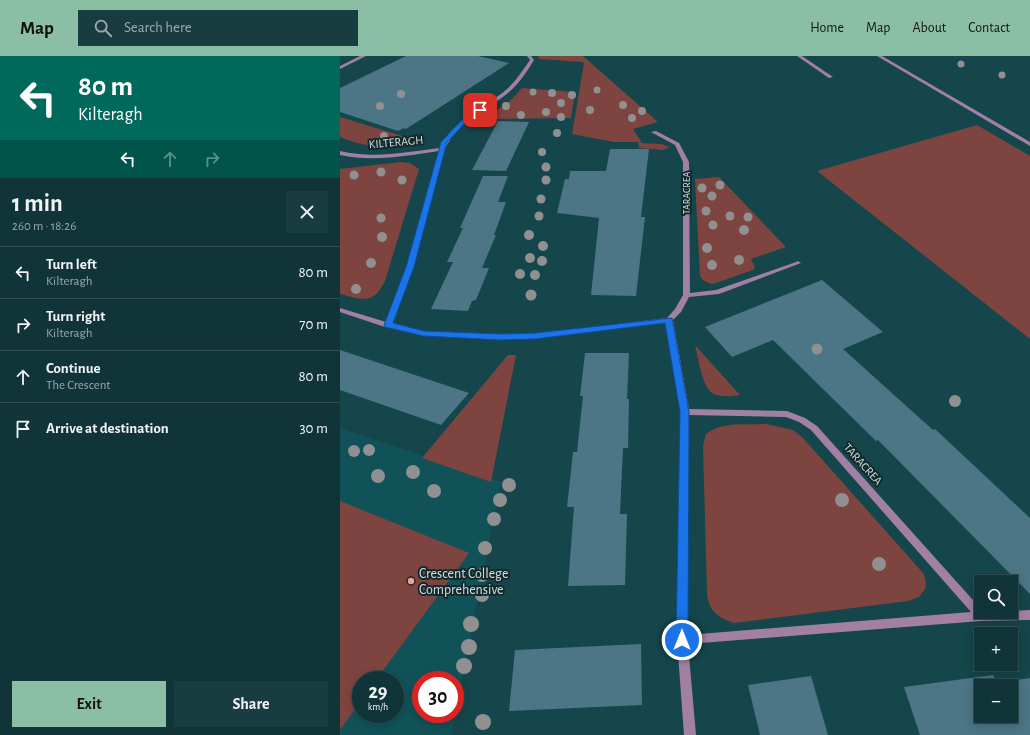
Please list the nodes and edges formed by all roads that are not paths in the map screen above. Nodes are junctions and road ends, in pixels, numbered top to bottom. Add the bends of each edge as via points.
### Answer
1 (364, 56) edge
2 (529, 56) edge
3 (799, 56) edge
4 (880, 56) edge
5 (340, 68) edge
6 (831, 77) dead end
7 (654, 132) dead end
8 (1030, 144) edge
9 (442, 149) junction
10 (341, 154) edge
11 (798, 263) dead end
12 (687, 295) junction
13 (340, 310) edge
14 (669, 320) junction
15 (388, 325) junction
16 (685, 412) junction
17 (974, 608) edge
18 (1018, 615) edge
19 (1030, 615) edge
20 (974, 617) edge
21 (682, 640) junction
22 (690, 735) edge

1 - 5 street
2 - 9 street via 532,60 508,90 463,122 444,142
3 - 6 street
4 - 8 street
7 - 12 street, TARACREA via 677,144 686,162
9 - 10 street, KILTERAGH via 384,156
9 - 15 street via 410,267
11 - 12 street via 717,292
12 - 14 street
13 - 15 street
14 - 15 street via 535,336 501,337 424,334
14 - 16 street
16 - 17 street, TARACREA via 787,414 814,428
16 - 21 street
18 - 19 street
20 - 21 street
21 - 22 street

